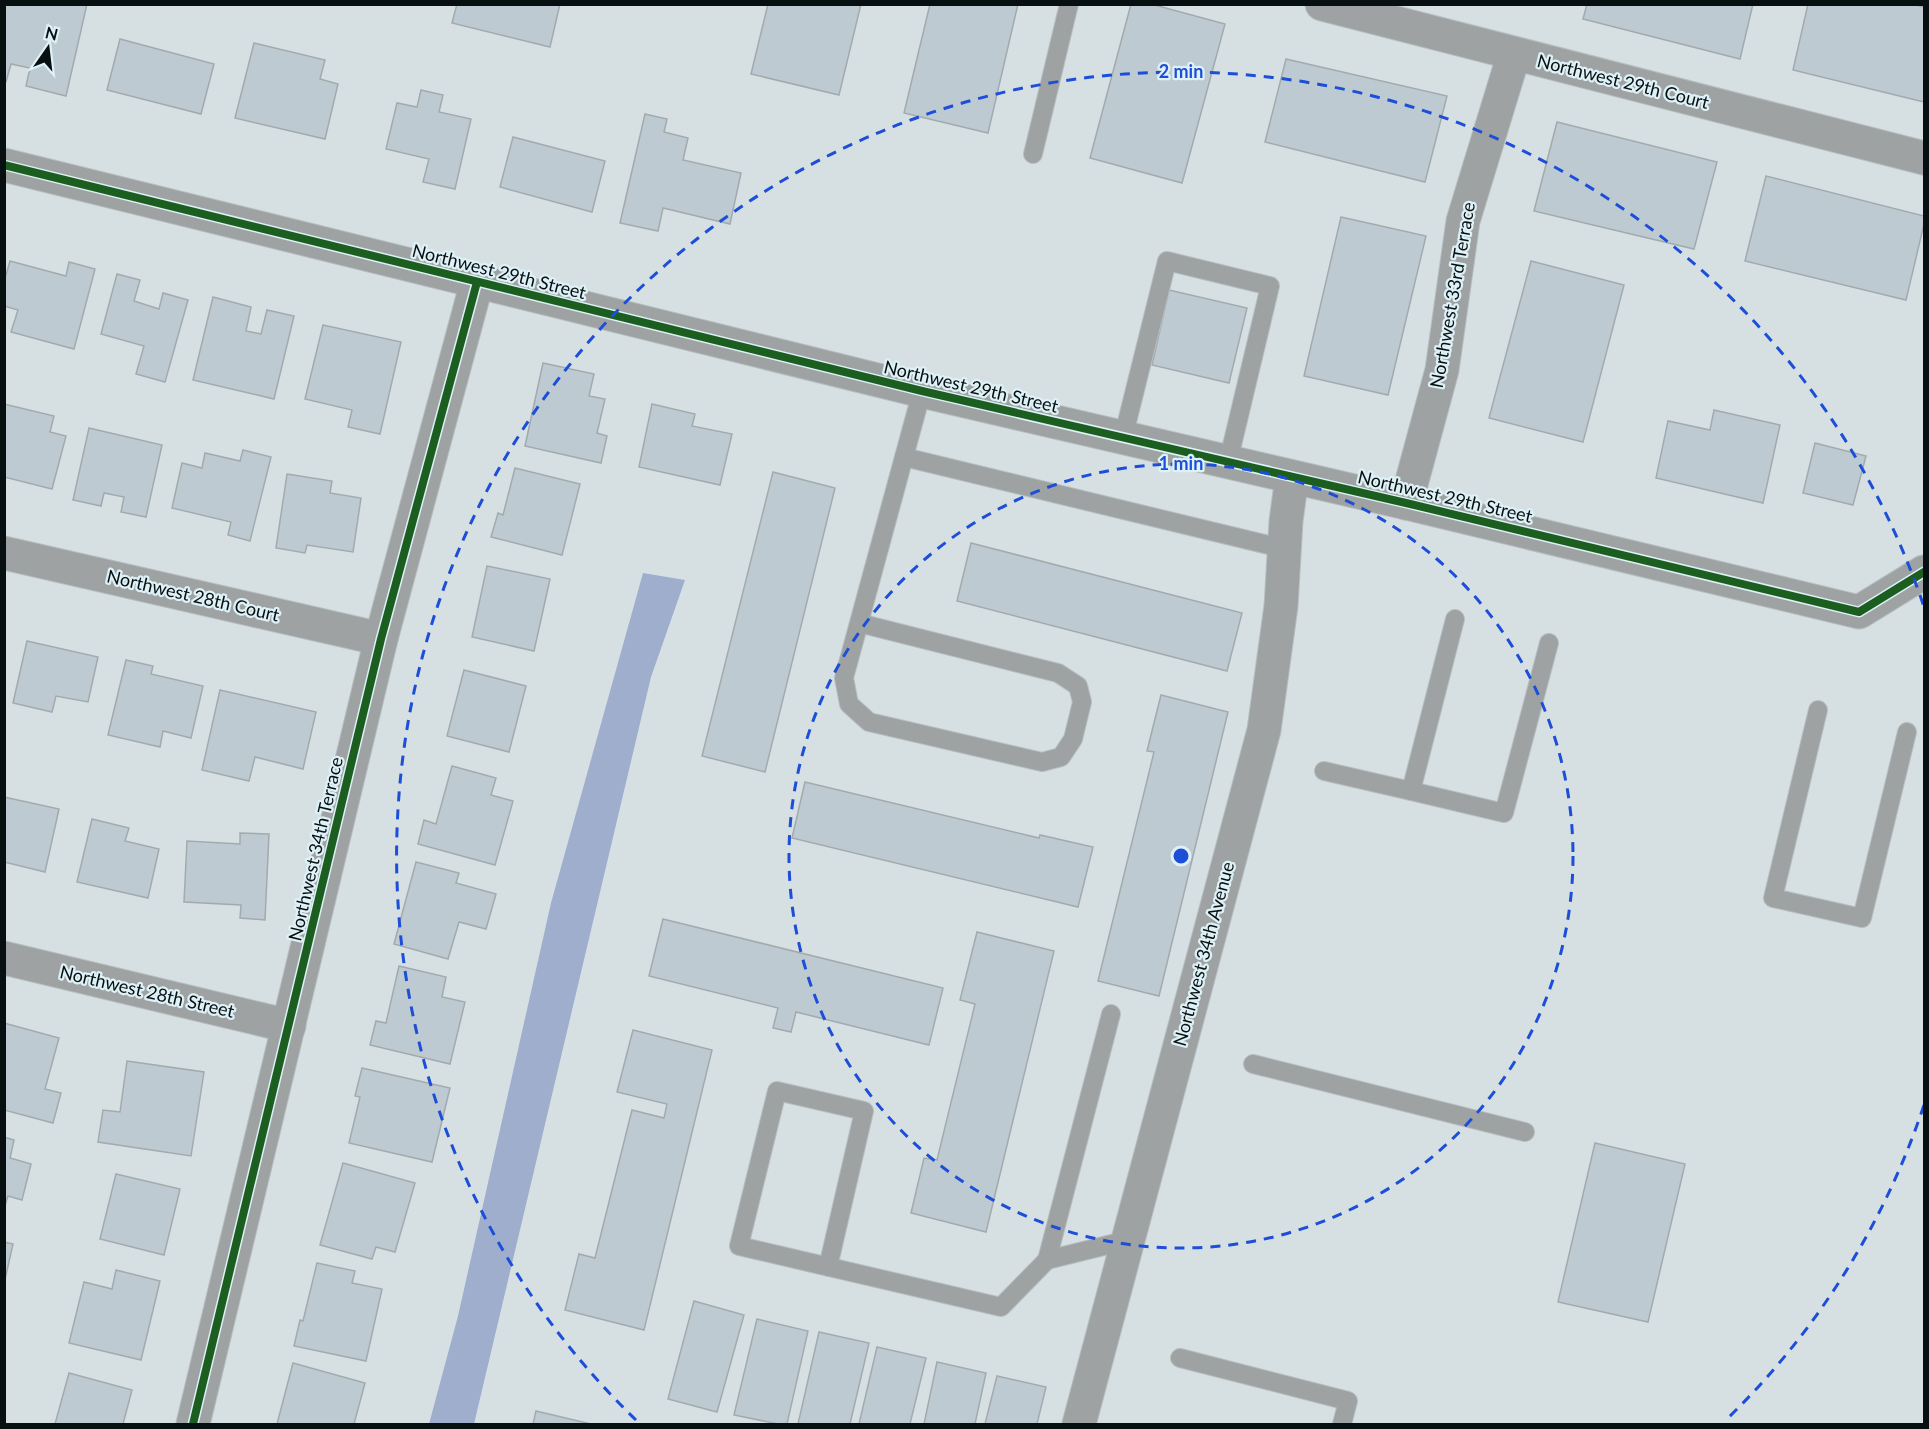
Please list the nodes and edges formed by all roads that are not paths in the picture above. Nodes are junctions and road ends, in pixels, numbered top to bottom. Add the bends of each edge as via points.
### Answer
1 (1069, 4) edge
2 (1322, 4) edge
3 (1514, 54) junction
4 (1033, 154) dead end
5 (1924, 158) edge
6 (4, 165) edge
7 (477, 282) junction
8 (922, 391) junction
9 (1123, 438) junction
10 (904, 457) junction
11 (1228, 462) junction
12 (1292, 477) junction
13 (1406, 503) junction
14 (1285, 549) junction
15 (4, 553) edge
16 (1924, 572) edge
17 (1455, 619) dead end
18 (859, 623) junction
19 (381, 639) junction
20 (1549, 643) dead end
21 (1818, 710) dead end
22 (1907, 732) dead end
23 (1324, 771) dead end
24 (1411, 791) junction
25 (4, 958) edge
26 (1111, 1014) dead end
27 (289, 1026) junction
28 (1253, 1064) dead end
29 (1525, 1132) dead end
30 (1128, 1240) junction
31 (1047, 1260) junction
32 (828, 1267) junction
33 (1180, 1358) dead end
34 (193, 1425) edge
35 (1079, 1425) edge
36 (1342, 1425) edge

1 - 4 lane
2 - 3 street, Northwest 29th Court
3 - 5 street, Northwest 29th Court
3 - 13 street, Northwest 33rd Terrace via 1463,221 1442,370
6 - 7 street, Northwest 29th Street
7 - 8 street, Northwest 29th Street
7 - 19 street, Northwest 34th Terrace
8 - 9 street, Northwest 29th Street
8 - 10 lane
9 - 11 street, Northwest 29th Street
9 - 11 lane via 1167,261 1270,286
10 - 14 lane
10 - 18 lane
11 - 12 street, Northwest 29th Street
12 - 13 street, Northwest 29th Street
12 - 14 street, Northwest 34th Avenue
13 - 16 street, Northwest 29th Street via 1859,612
14 - 30 street, Northwest 34th Avenue via 1264,730
15 - 19 street, Northwest 28th Court
17 - 24 lane
18 - 18 lane via 844,678 849,704 869,722 1042,762 1061,757 1073,739 1082,702 1078,686 1058,674
19 - 27 street, Northwest 34th Terrace
20 - 24 lane via 1504,813
21 - 22 lane via 1773,898 1862,918
23 - 24 lane
25 - 27 street, Northwest 28th Street
26 - 31 lane
27 - 34 street, Northwest 34th Terrace
28 - 29 lane
30 - 31 lane
30 - 35 street, Northwest 34th Avenue
31 - 32 lane via 1001,1307
32 - 32 lane via 739,1246 777,1091 864,1111
33 - 36 lane via 1348,1401

